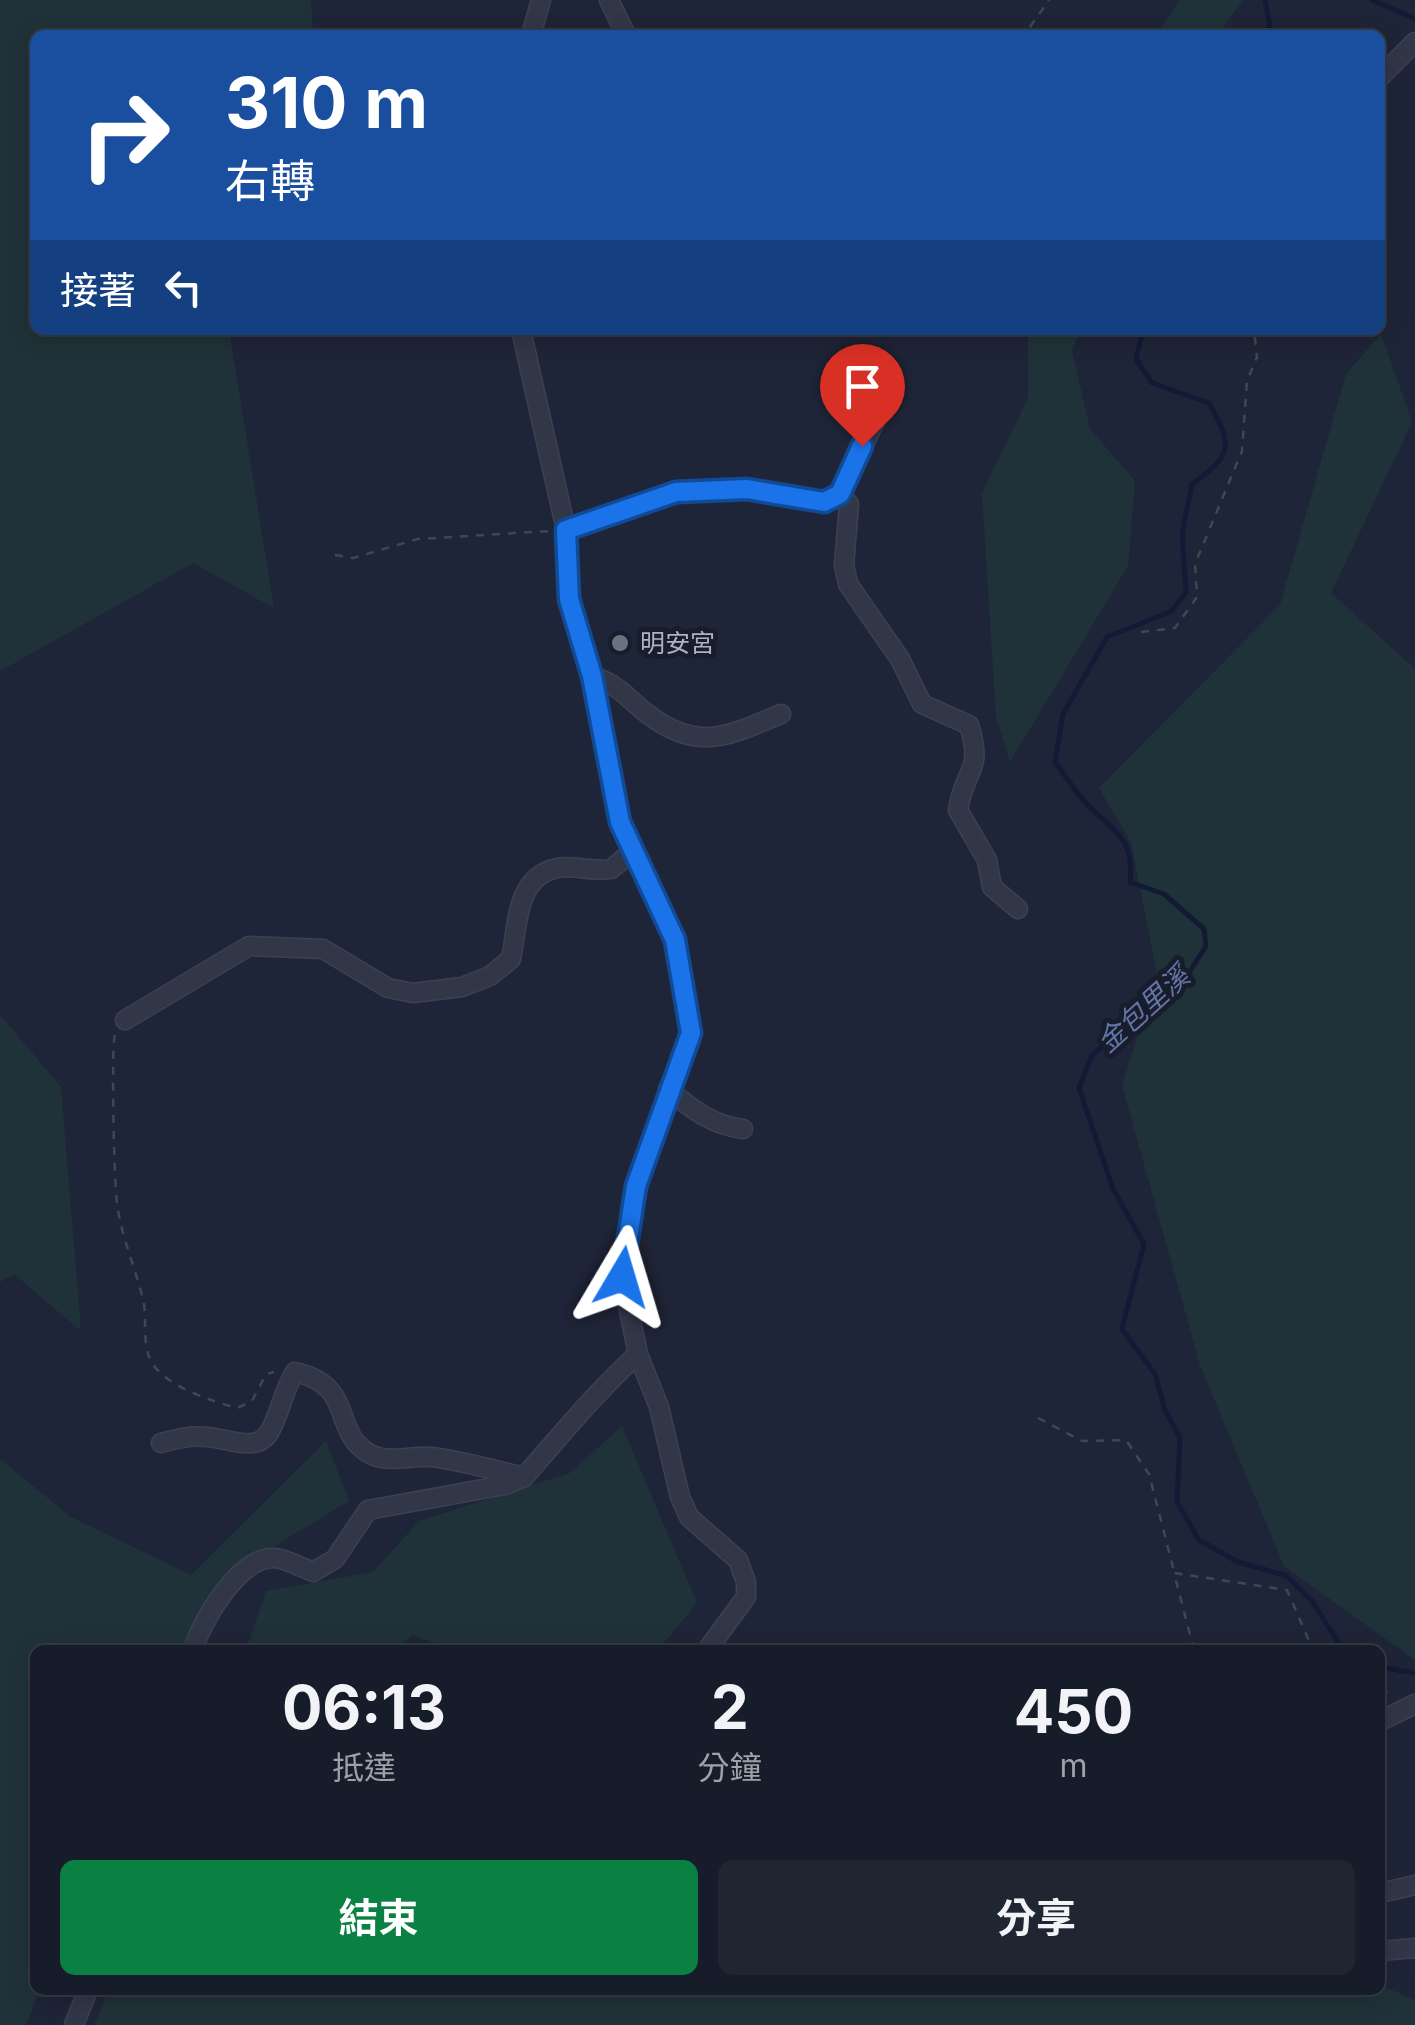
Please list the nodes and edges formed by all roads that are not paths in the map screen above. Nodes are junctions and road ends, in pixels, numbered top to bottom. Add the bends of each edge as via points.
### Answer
1 (541, 0) edge
2 (609, 0) edge
3 (532, 30) edge
4 (624, 30) edge
5 (1415, 42) edge
6 (1385, 71) edge
7 (522, 335) edge
8 (878, 414) dead end
9 (840, 494) junction
10 (566, 530) junction
11 (592, 676) junction
12 (780, 714) dead end
13 (630, 853) junction
14 (1018, 908) dead end
15 (124, 1020) road end
16 (668, 1089) junction
17 (743, 1128) dead end
18 (638, 1354) junction
19 (161, 1443) dead end
20 (524, 1477) junction
21 (194, 1645) edge
22 (711, 1645) edge
23 (1415, 1704) edge
24 (1385, 1719) edge
25 (1415, 1886) edge
26 (1385, 1892) edge
27 (1415, 1948) edge
28 (1385, 1951) edge
29 (86, 1995) edge
30 (74, 2025) edge

1 - 3 street
2 - 4 street
5 - 6 street
7 - 10 street
8 - 9 street
9 - 10 street via 824,502 747,489 676,492
9 - 14 street via 849,504 848,584 922,704 969,725 978,751 958,810 986,860 992,888
10 - 11 street via 569,599
11 - 12 street via 619,685 663,724 711,740
11 - 13 street
13 - 15 street via 611,869 559,868 538,876 524,891 511,960 462,987 397,992 323,949 248,946
13 - 16 street via 675,940 687,1000 691,1033
16 - 17 street via 696,1113
16 - 18 street via 623,1250
18 - 20 street
18 - 22 street via 689,1517 738,1560 746,1582 746,1597
19 - 20 street via 186,1437 263,1440 295,1372 320,1378 367,1453 430,1457
20 - 21 street via 368,1510 335,1559 313,1572 266,1558 219,1596
23 - 24 street
25 - 26 street
27 - 28 street
29 - 30 street

